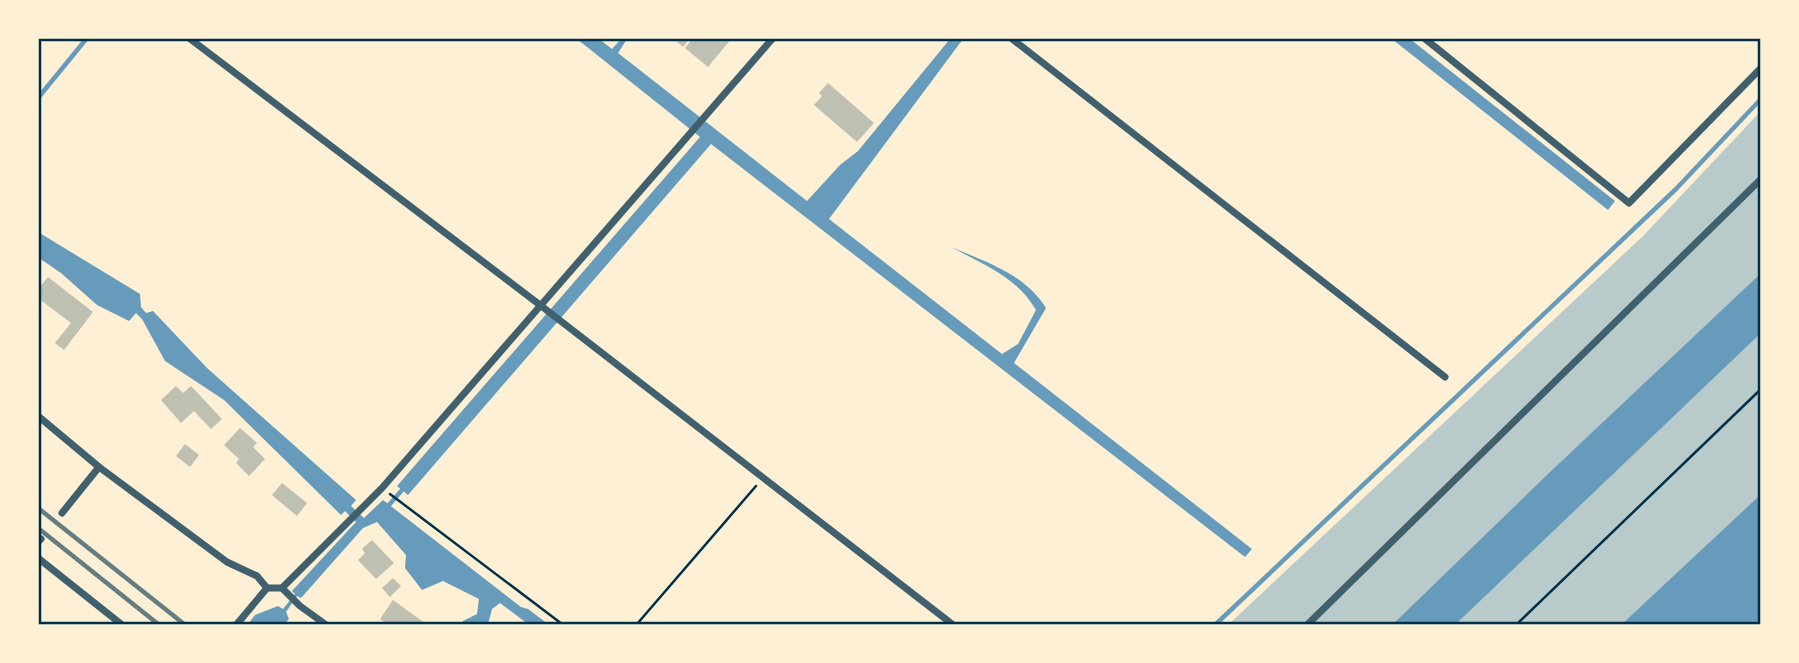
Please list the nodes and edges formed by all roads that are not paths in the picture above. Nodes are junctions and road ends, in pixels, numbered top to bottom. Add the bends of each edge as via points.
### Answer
1 (190, 38) edge
2 (773, 38) edge
3 (1012, 38) edge
4 (1424, 38) edge
5 (1760, 69) edge
6 (1760, 180) edge
7 (543, 307) junction
8 (1445, 377) dead end
9 (38, 416) edge
10 (99, 467) junction
11 (62, 513) dead end
12 (38, 558) edge
13 (267, 588) junction
14 (282, 588) junction
15 (121, 625) edge
16 (237, 625) edge
17 (325, 625) edge
18 (952, 625) edge
19 (1308, 625) edge

1 - 7 street
2 - 7 street
3 - 8 street
4 - 5 street via 1629,203
6 - 19 street
7 - 14 street via 382,488
7 - 18 street
9 - 10 street
10 - 11 street
10 - 13 street via 227,562 257,576
12 - 15 street
13 - 14 street
13 - 16 street
14 - 17 street

